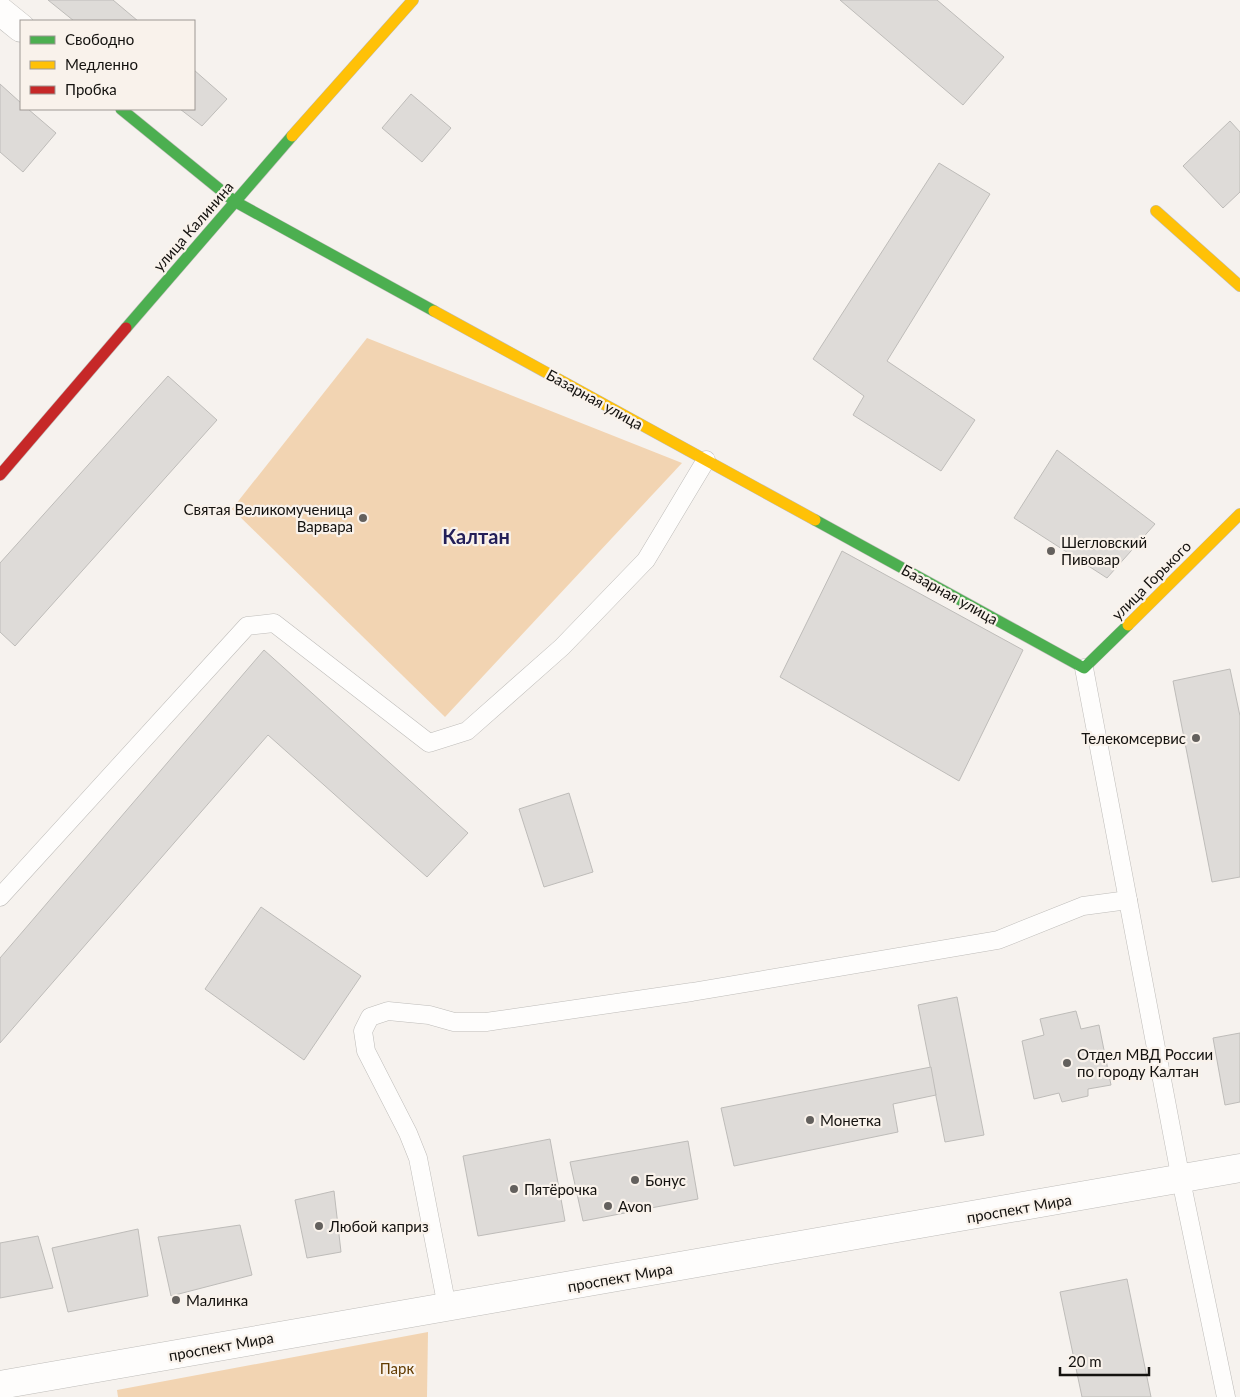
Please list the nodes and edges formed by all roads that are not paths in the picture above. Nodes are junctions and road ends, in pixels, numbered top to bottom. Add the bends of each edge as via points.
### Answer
1 (413, 0) edge
2 (0, 11) edge
3 (20, 27) edge
4 (121, 110) edge
5 (234, 201) junction
6 (1156, 211) dead end
7 (1240, 286) edge
8 (706, 460) junction
9 (0, 475) edge
10 (1240, 514) edge
11 (1084, 668) junction
12 (0, 897) edge
13 (1128, 900) junction
14 (1240, 1168) edge
15 (1181, 1180) junction
16 (447, 1307) junction
17 (0, 1385) edge
18 (1226, 1397) edge

1 - 5 street, улица Калинина
2 - 3 street
4 - 5 street, Базарная улица
5 - 8 street, Базарная улица
5 - 9 street, улица Калинина
6 - 7 street
8 - 11 street, Базарная улица
8 - 12 lane via 646,560 562,647 467,731 429,743 274,623 247,626
10 - 11 street, улица Горького
11 - 13 lane
13 - 15 lane
13 - 16 lane via 1083,906 998,940 692,992 486,1022 454,1022 429,1015 388,1011 370,1017 363,1031 366,1051 418,1158
14 - 15 street, проспект Мира
15 - 16 street, проспект Мира
15 - 18 lane
16 - 17 street, проспект Мира

